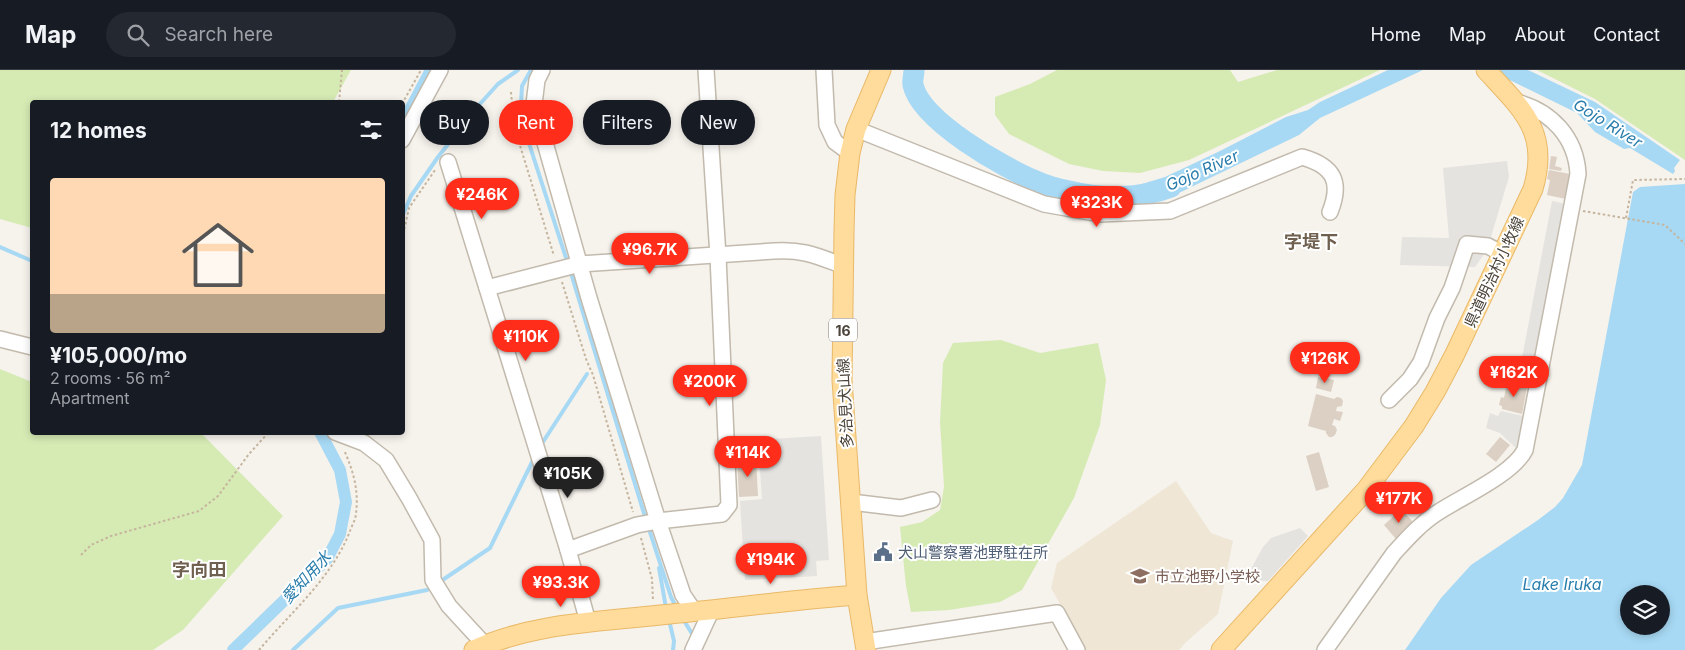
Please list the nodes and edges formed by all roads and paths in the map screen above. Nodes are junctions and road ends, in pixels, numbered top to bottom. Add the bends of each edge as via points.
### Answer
1 (342, 70) edge
2 (421, 70) edge
3 (440, 70) edge
4 (542, 70) edge
5 (706, 70) edge
6 (824, 70) edge
7 (881, 70) edge
8 (1486, 70) edge
9 (511, 92) dead end
10 (339, 100) edge
11 (404, 100) edge
12 (1516, 102) junction
13 (856, 129) junction
14 (405, 134) edge
15 (850, 153) junction
16 (448, 162) joint
17 (1685, 179) edge
18 (1572, 209) junction
19 (1330, 212) dead end
20 (1626, 218) junction
21 (405, 224) edge
22 (1685, 244) edge
23 (1503, 254) junction
24 (718, 256) junction
25 (578, 265) junction
26 (844, 266) junction
27 (559, 269) junction
28 (487, 288) junction
29 (0, 338) edge
30 (30, 346) edge
31 (1389, 400) dead end
32 (266, 435) edge
33 (337, 435) edge
34 (342, 435) edge
35 (932, 500) dead end
36 (850, 502) junction
37 (656, 521) junction
38 (638, 525) junction
39 (568, 550) junction
40 (81, 555) dead end
41 (857, 596) junction
42 (698, 610) junction
43 (659, 616) junction
44 (588, 622) junction
45 (866, 646) edge
46 (479, 647) edge
47 (259, 650) edge
48 (693, 650) edge
49 (1077, 650) edge
50 (1221, 650) edge
51 (1324, 650) edge

1 - 10 path
2 - 11 path
3 - 14 street
4 - 25 street via 537,80 534,104
5 - 24 street
6 - 15 street via 827,125 835,142
7 - 13 main road, 多治見犬山線 / 16
8 - 12 main road, 県道明治村小牧線
9 - 27 path via 514,126
12 - 18 street via 1538,111 1555,123 1570,140 1578,174
12 - 23 main road, 県道明治村小牧線 via 1532,126 1538,164 1533,189
13 - 15 main road, 多治見犬山線 / 16
13 - 19 street via 1044,204 1100,214 1170,211 1302,157 1323,165 1332,174 1336,186
15 - 26 main road, 多治見犬山線 / 16 via 845,195
16 - 21 path via 433,172 408,208
16 - 28 street
17 - 20 path via 1633,180
18 - 20 path
18 - 51 street via 1527,440 1520,459 1436,514 1406,540
20 - 22 path via 1665,225
23 - 31 street via 1488,246 1467,244 1421,362 1410,379
23 - 50 main road, 県道明治村小牧線 via 1435,392 1397,451 1366,490
24 - 25 street
24 - 26 street via 794,250
24 - 37 street via 729,505 722,514
25 - 27 street
25 - 37 street
26 - 36 main road, 多治見犬山線 / 16 via 842,380
27 - 28 street
27 - 38 path
28 - 39 street
29 - 30 street
32 - 40 path via 218,496 199,511 111,536 90,544
33 - 47 path via 354,472 356,515 343,549 318,584
34 - 46 street via 364,443 386,460 432,540 433,580
35 - 36 street via 901,508
36 - 41 main road, 多治見犬山線 / 16
37 - 38 street
37 - 42 street via 683,595
38 - 39 street
38 - 43 path
39 - 44 street
41 - 42 main road
41 - 45 main road, 多治見犬山線 / 16
42 - 43 main road
42 - 48 street via 700,634
43 - 44 main road
44 - 46 main road via 537,630
45 - 49 street via 1057,613

